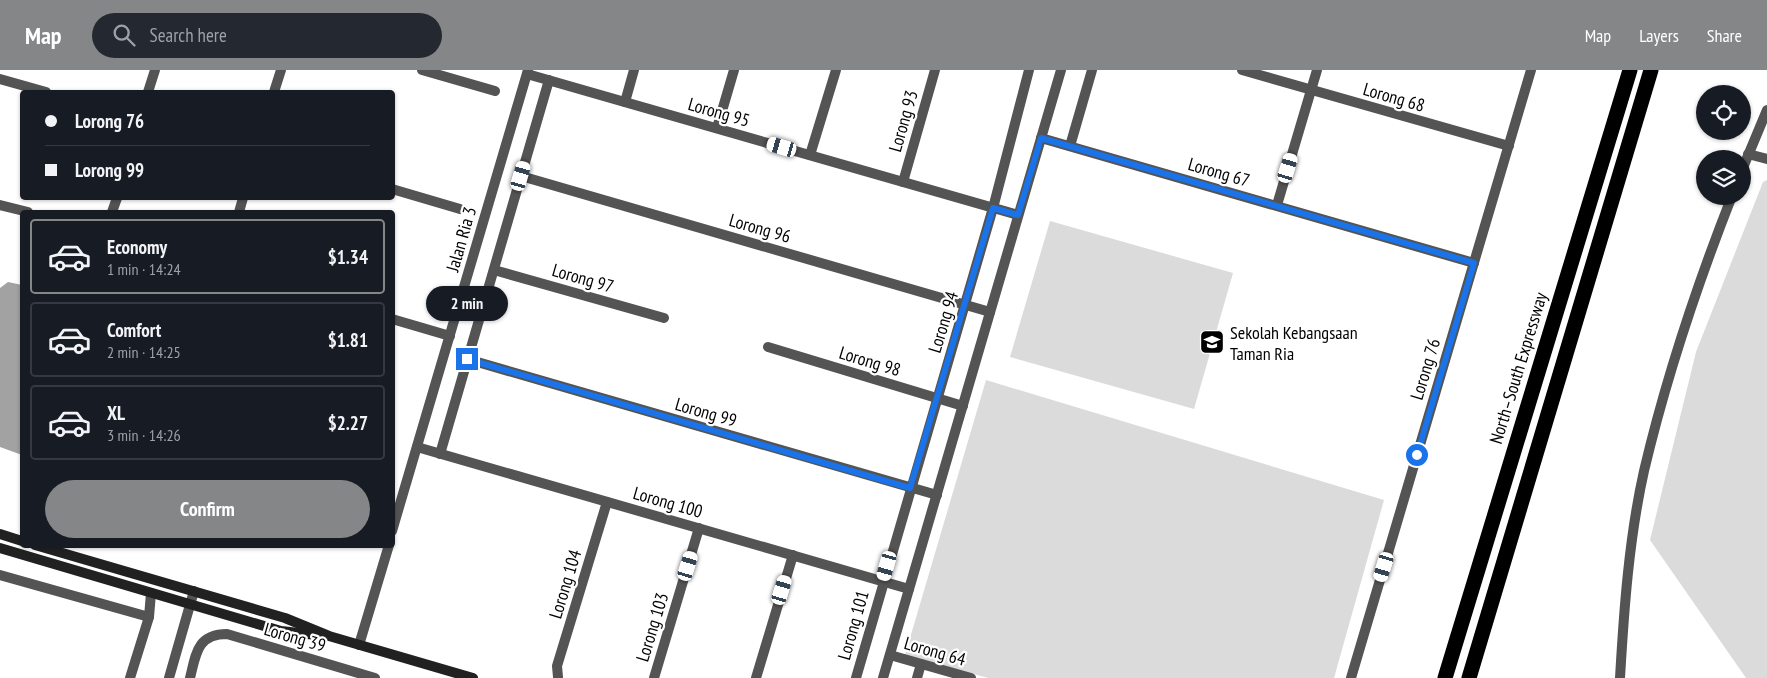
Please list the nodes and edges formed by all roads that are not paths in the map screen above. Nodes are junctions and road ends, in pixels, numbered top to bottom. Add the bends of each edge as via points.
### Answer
1 (155, 70) edge
2 (281, 70) edge
3 (422, 70) edge
4 (634, 70) edge
5 (734, 70) edge
6 (836, 70) edge
7 (935, 70) edge
8 (1029, 70) edge
9 (1061, 70) edge
10 (1092, 70) edge
11 (1242, 70) edge
12 (1317, 70) edge
13 (1531, 70) edge
14 (1630, 70) edge
15 (1651, 70) edge
16 (527, 72) edge
17 (0, 79) edge
18 (549, 80) junction
19 (39, 90) edge
20 (149, 90) edge
21 (275, 90) edge
22 (1311, 90) junction
23 (496, 91) dead end
24 (625, 102) junction
25 (1767, 110) edge
26 (717, 128) junction
27 (1041, 138) junction
28 (1070, 146) junction
29 (1509, 146) junction
30 (1750, 150) edge
31 (1751, 155) edge
32 (810, 156) junction
33 (1767, 159) edge
34 (521, 176) junction
35 (903, 182) junction
36 (395, 190) edge
37 (0, 205) edge
38 (1277, 205) junction
39 (1729, 205) edge
40 (993, 208) junction
41 (460, 209) dead end
42 (20, 210) edge
43 (1018, 215) junction
44 (1474, 263) junction
45 (494, 270) junction
46 (965, 304) junction
47 (990, 312) junction
48 (664, 318) dead end
49 (395, 320) edge
50 (450, 336) junction
51 (768, 347) dead end
52 (467, 359) junction
53 (937, 398) junction
54 (963, 406) junction
55 (417, 447) junction
56 (440, 454) junction
57 (910, 488) junction
58 (936, 495) junction
59 (607, 502) junction
60 (395, 521) edge
61 (699, 528) junction
62 (0, 534) edge
63 (20, 540) edge
64 (0, 548) edge
65 (45, 548) edge
66 (387, 548) edge
67 (793, 555) junction
68 (0, 575) edge
69 (883, 581) junction
70 (909, 589) junction
71 (194, 591) junction
72 (151, 593) junction
73 (190, 604) junction
74 (149, 617) junction
75 (329, 636) junction
76 (359, 645) junction
77 (890, 655) junction
78 (921, 664) junction
79 (558, 676) dead end
80 (130, 678) edge
81 (169, 678) edge
82 (190, 678) edge
83 (375, 678) edge
84 (473, 678) edge
85 (654, 678) edge
86 (756, 678) edge
87 (856, 678) edge
88 (883, 678) edge
89 (917, 678) edge
90 (971, 678) edge
91 (1351, 678) edge
92 (1445, 678) edge
93 (1469, 678) edge
94 (1620, 678) edge

1 - 20 street
2 - 21 street
3 - 23 street
4 - 24 street
5 - 26 street
6 - 32 street
7 - 35 street, Lorong 93
8 - 40 street, Lorong 94
9 - 27 street
10 - 28 street
11 - 22 street, Lorong 68
12 - 22 street
13 - 29 street, Lorong 76
14 - 92 highway, North–South Expressway
15 - 93 highway
16 - 18 street, Lorong 95
16 - 50 street, Jalan Ria 3
17 - 19 street
18 - 24 street, Lorong 95
18 - 34 street
22 - 29 street, Lorong 68
22 - 38 street
24 - 26 street, Lorong 95
25 - 30 street
26 - 32 street, Lorong 95
27 - 28 street, Lorong 67
27 - 43 street
28 - 38 street, Lorong 67
29 - 44 street, Lorong 76
31 - 33 street
32 - 35 street, Lorong 95
34 - 45 street
34 - 46 street, Lorong 96
35 - 40 street, Lorong 95
36 - 41 street
37 - 42 street
38 - 44 street, Lorong 67
39 - 94 street via 1675,360 1644,471 1631,550
40 - 43 street, Lorong 95
40 - 46 street, Lorong 94
43 - 47 street
44 - 91 street, Lorong 76
45 - 48 street, Lorong 97
45 - 52 street
46 - 47 street, Lorong 96
46 - 53 street, Lorong 94
47 - 54 street
49 - 50 street
50 - 55 street, Jalan Ria 3
51 - 53 street, Lorong 98
52 - 56 street
52 - 57 street, Lorong 99
53 - 54 street, Lorong 98
53 - 57 street, Lorong 94
54 - 58 street
55 - 56 street, Lorong 100
55 - 60 street, Jalan Ria 3
56 - 59 street, Lorong 100
57 - 58 street, Lorong 99
57 - 69 street, Lorong 94
58 - 70 street
59 - 61 street, Lorong 100
59 - 79 street, Lorong 104 via 557,666
61 - 67 street, Lorong 100
61 - 85 street, Lorong 103
62 - 63 street
64 - 72 street
65 - 71 street
66 - 76 street
67 - 69 street, Lorong 100
67 - 86 street
68 - 74 street
69 - 70 street, Lorong 100
69 - 87 street, Lorong 101
70 - 77 street
71 - 73 street
71 - 75 street via 285,618
72 - 73 street
72 - 74 street
73 - 75 street via 281,630
73 - 81 street
74 - 80 street
75 - 76 street
76 - 84 street
77 - 78 street, Lorong 64
77 - 88 street
78 - 89 street
78 - 90 street, Lorong 64
82 - 83 street, Lorong 39 via 198,648 205,638 216,634 227,634

